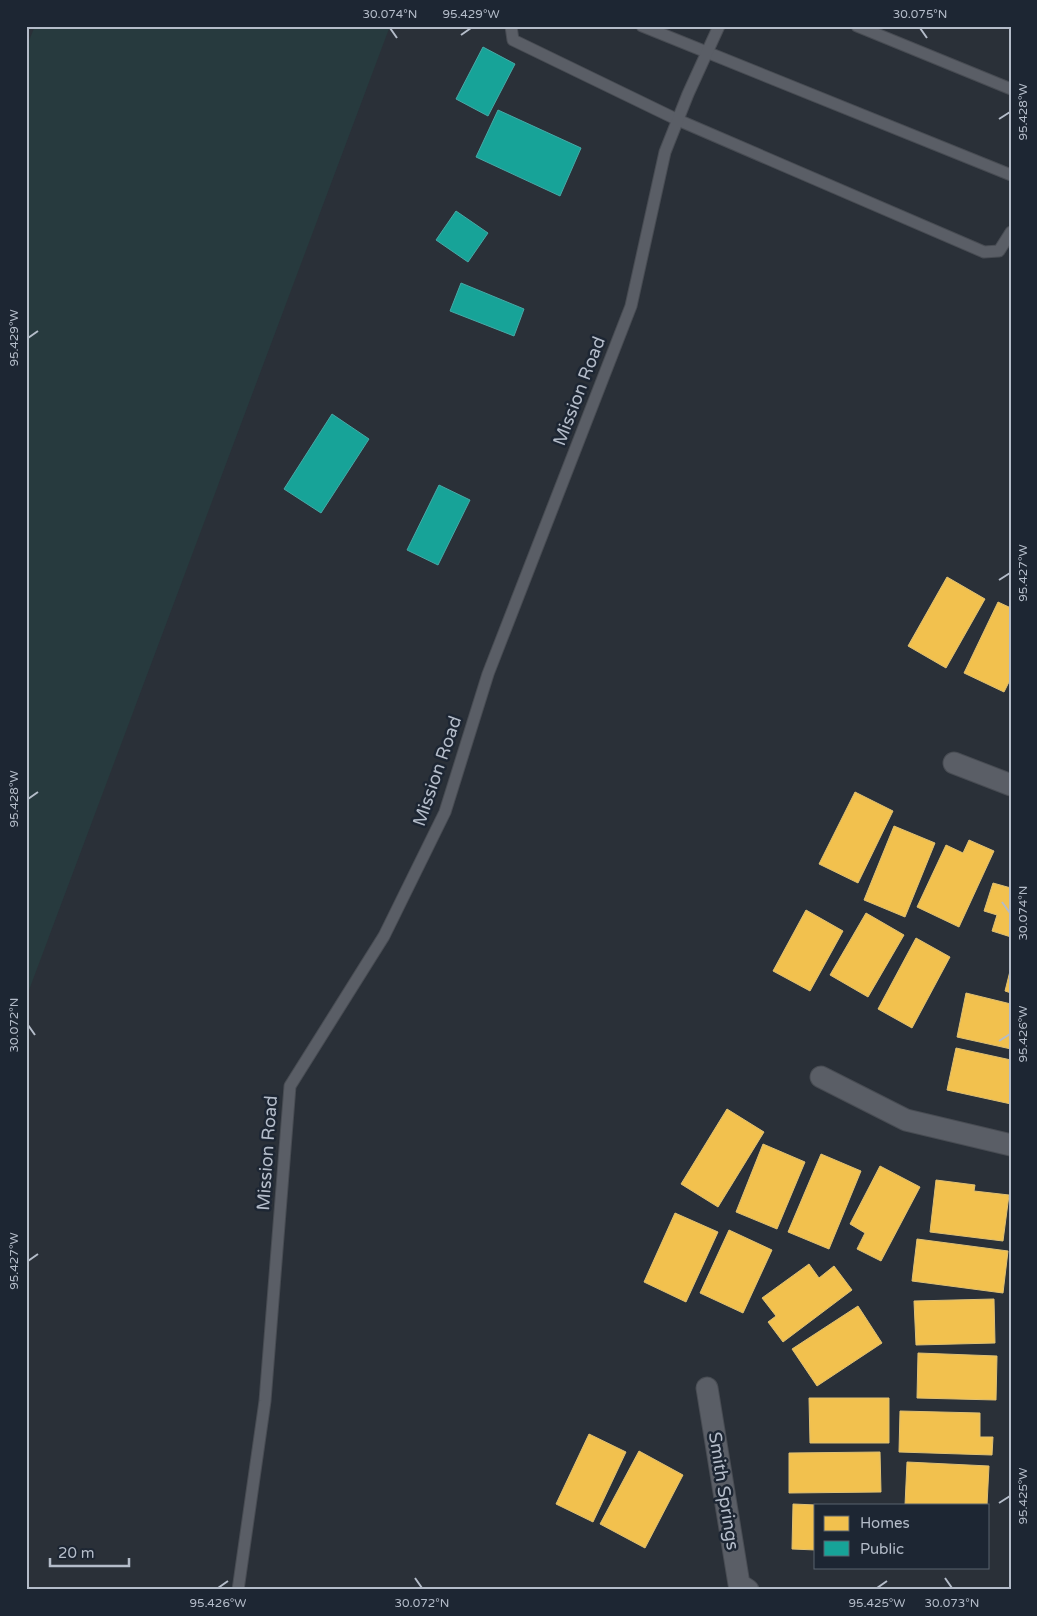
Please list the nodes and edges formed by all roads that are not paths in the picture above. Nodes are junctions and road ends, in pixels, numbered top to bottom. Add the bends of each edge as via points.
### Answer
1 (511, 26) edge
2 (642, 26) edge
3 (719, 26) edge
4 (857, 26) edge
5 (707, 52) junction
6 (1011, 89) edge
7 (678, 120) junction
8 (1011, 175) edge
9 (1011, 232) edge
10 (954, 763) dead end
11 (1011, 785) edge
12 (821, 1077) dead end
13 (1011, 1145) edge
14 (707, 1388) dead end
15 (238, 1590) edge
16 (748, 1590) edge

1 - 7 lane via 513,40
2 - 5 lane
3 - 5 lane, Mission Road
4 - 6 lane
5 - 7 lane, Mission Road
5 - 8 lane
7 - 9 lane via 984,252 999,251
7 - 15 lane, Mission Road via 665,152 631,306 488,674 445,812 384,936 290,1086 265,1401
10 - 11 street
12 - 13 street via 906,1120
14 - 16 street, Smith Springs via 739,1584

